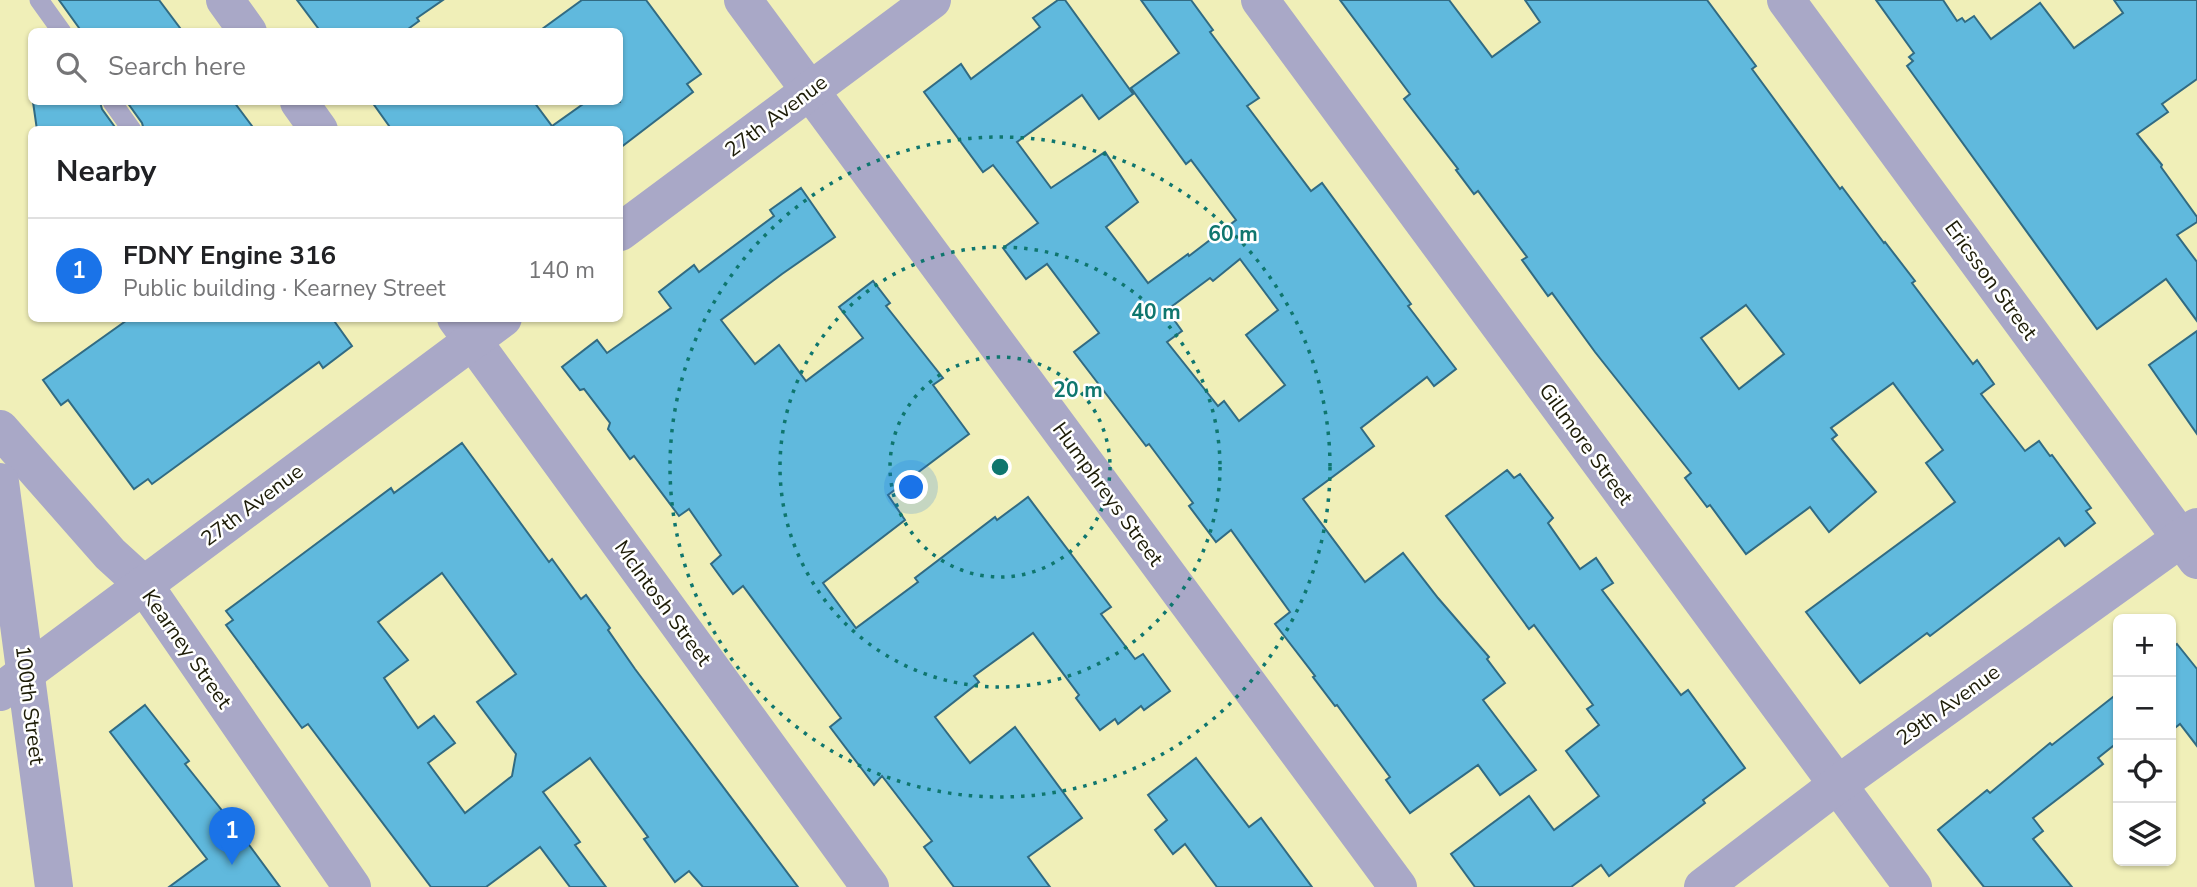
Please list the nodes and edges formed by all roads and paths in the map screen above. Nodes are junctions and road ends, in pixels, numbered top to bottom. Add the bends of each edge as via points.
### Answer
1 (39, 0) edge
2 (225, 0) edge
3 (743, 0) edge
4 (932, 0) edge
5 (1260, 0) edge
6 (1786, 0) edge
7 (59, 28) edge
8 (245, 28) edge
9 (810, 91) junction
10 (114, 105) edge
11 (301, 105) edge
12 (129, 126) edge
13 (316, 126) edge
14 (623, 230) edge
15 (490, 322) edge
16 (465, 330) edge
17 (0, 429) edge
18 (0, 482) edge
19 (2192, 542) edge
20 (144, 585) junction
21 (13, 682) edge
22 (1837, 785) junction
23 (54, 887) edge
24 (352, 887) edge
25 (870, 887) edge
26 (1398, 887) edge
27 (1703, 887) edge
28 (1913, 887) edge

1 - 7 lane
2 - 8 street
3 - 9 street, Humphreys Street
4 - 9 street, 27th Avenue
5 - 22 street, Gillmore Street
6 - 19 street, Ericsson Street
9 - 14 street, 27th Avenue
9 - 26 street, Humphreys Street
10 - 12 lane
11 - 13 street
15 - 16 street, 27th Avenue
16 - 20 street, 27th Avenue
16 - 25 street, McIntosh Street
17 - 20 street, Kearney Street via 110,554
18 - 21 street, 100th Street
19 - 22 street, 29th Avenue
20 - 21 street, 27th Avenue
20 - 24 street, Kearney Street
21 - 23 street, 100th Street
22 - 27 street, 29th Avenue
22 - 28 street, Gillmore Street

